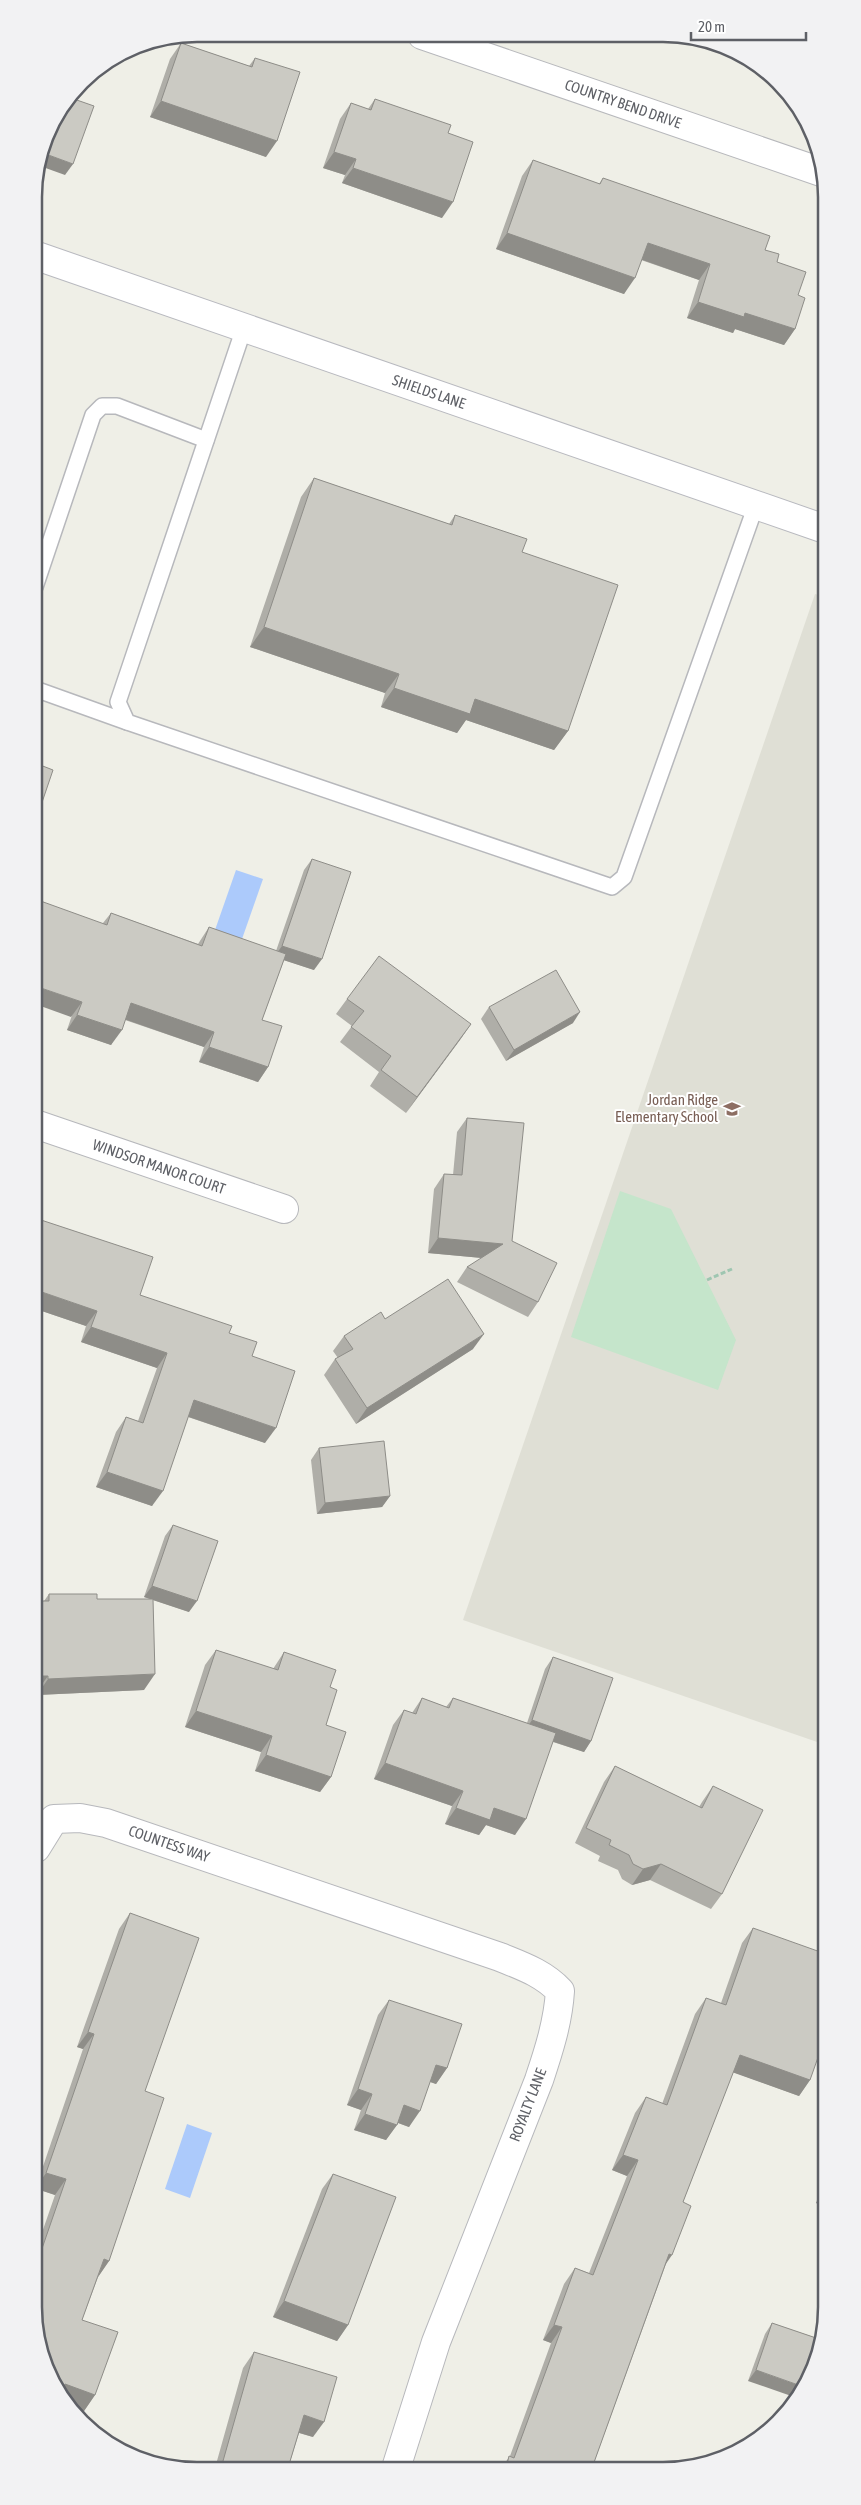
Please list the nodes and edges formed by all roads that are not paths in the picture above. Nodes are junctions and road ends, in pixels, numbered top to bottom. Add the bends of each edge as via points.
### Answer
1 (442, 42) edge
2 (816, 170) edge
3 (43, 258) edge
4 (244, 328) junction
5 (206, 440) junction
6 (756, 505) junction
7 (818, 527) edge
8 (43, 564) edge
9 (43, 693) edge
10 (127, 722) junction
11 (43, 1127) edge
12 (284, 1209) dead end
13 (42, 1838) edge
14 (314, 1894) joint
15 (398, 2462) edge

1 - 2 street, COUNTRY BEND DRIVE
3 - 4 street, SHIELDS LANE
4 - 5 lane
4 - 6 street, SHIELDS LANE
5 - 8 lane via 117,406 102,406 93,415
5 - 10 lane via 118,702
6 - 7 street, SHIELDS LANE
6 - 10 lane via 624,877 612,887
9 - 10 lane
11 - 12 street, WINDSOR MANOR COURT
13 - 14 street, COUNTESS WAY via 54,1819 80,1818 130,1830
14 - 15 street, ROYALTY LANE via 500,1957 541,1974 560,1991 553,2036 539,2080 440,2333

